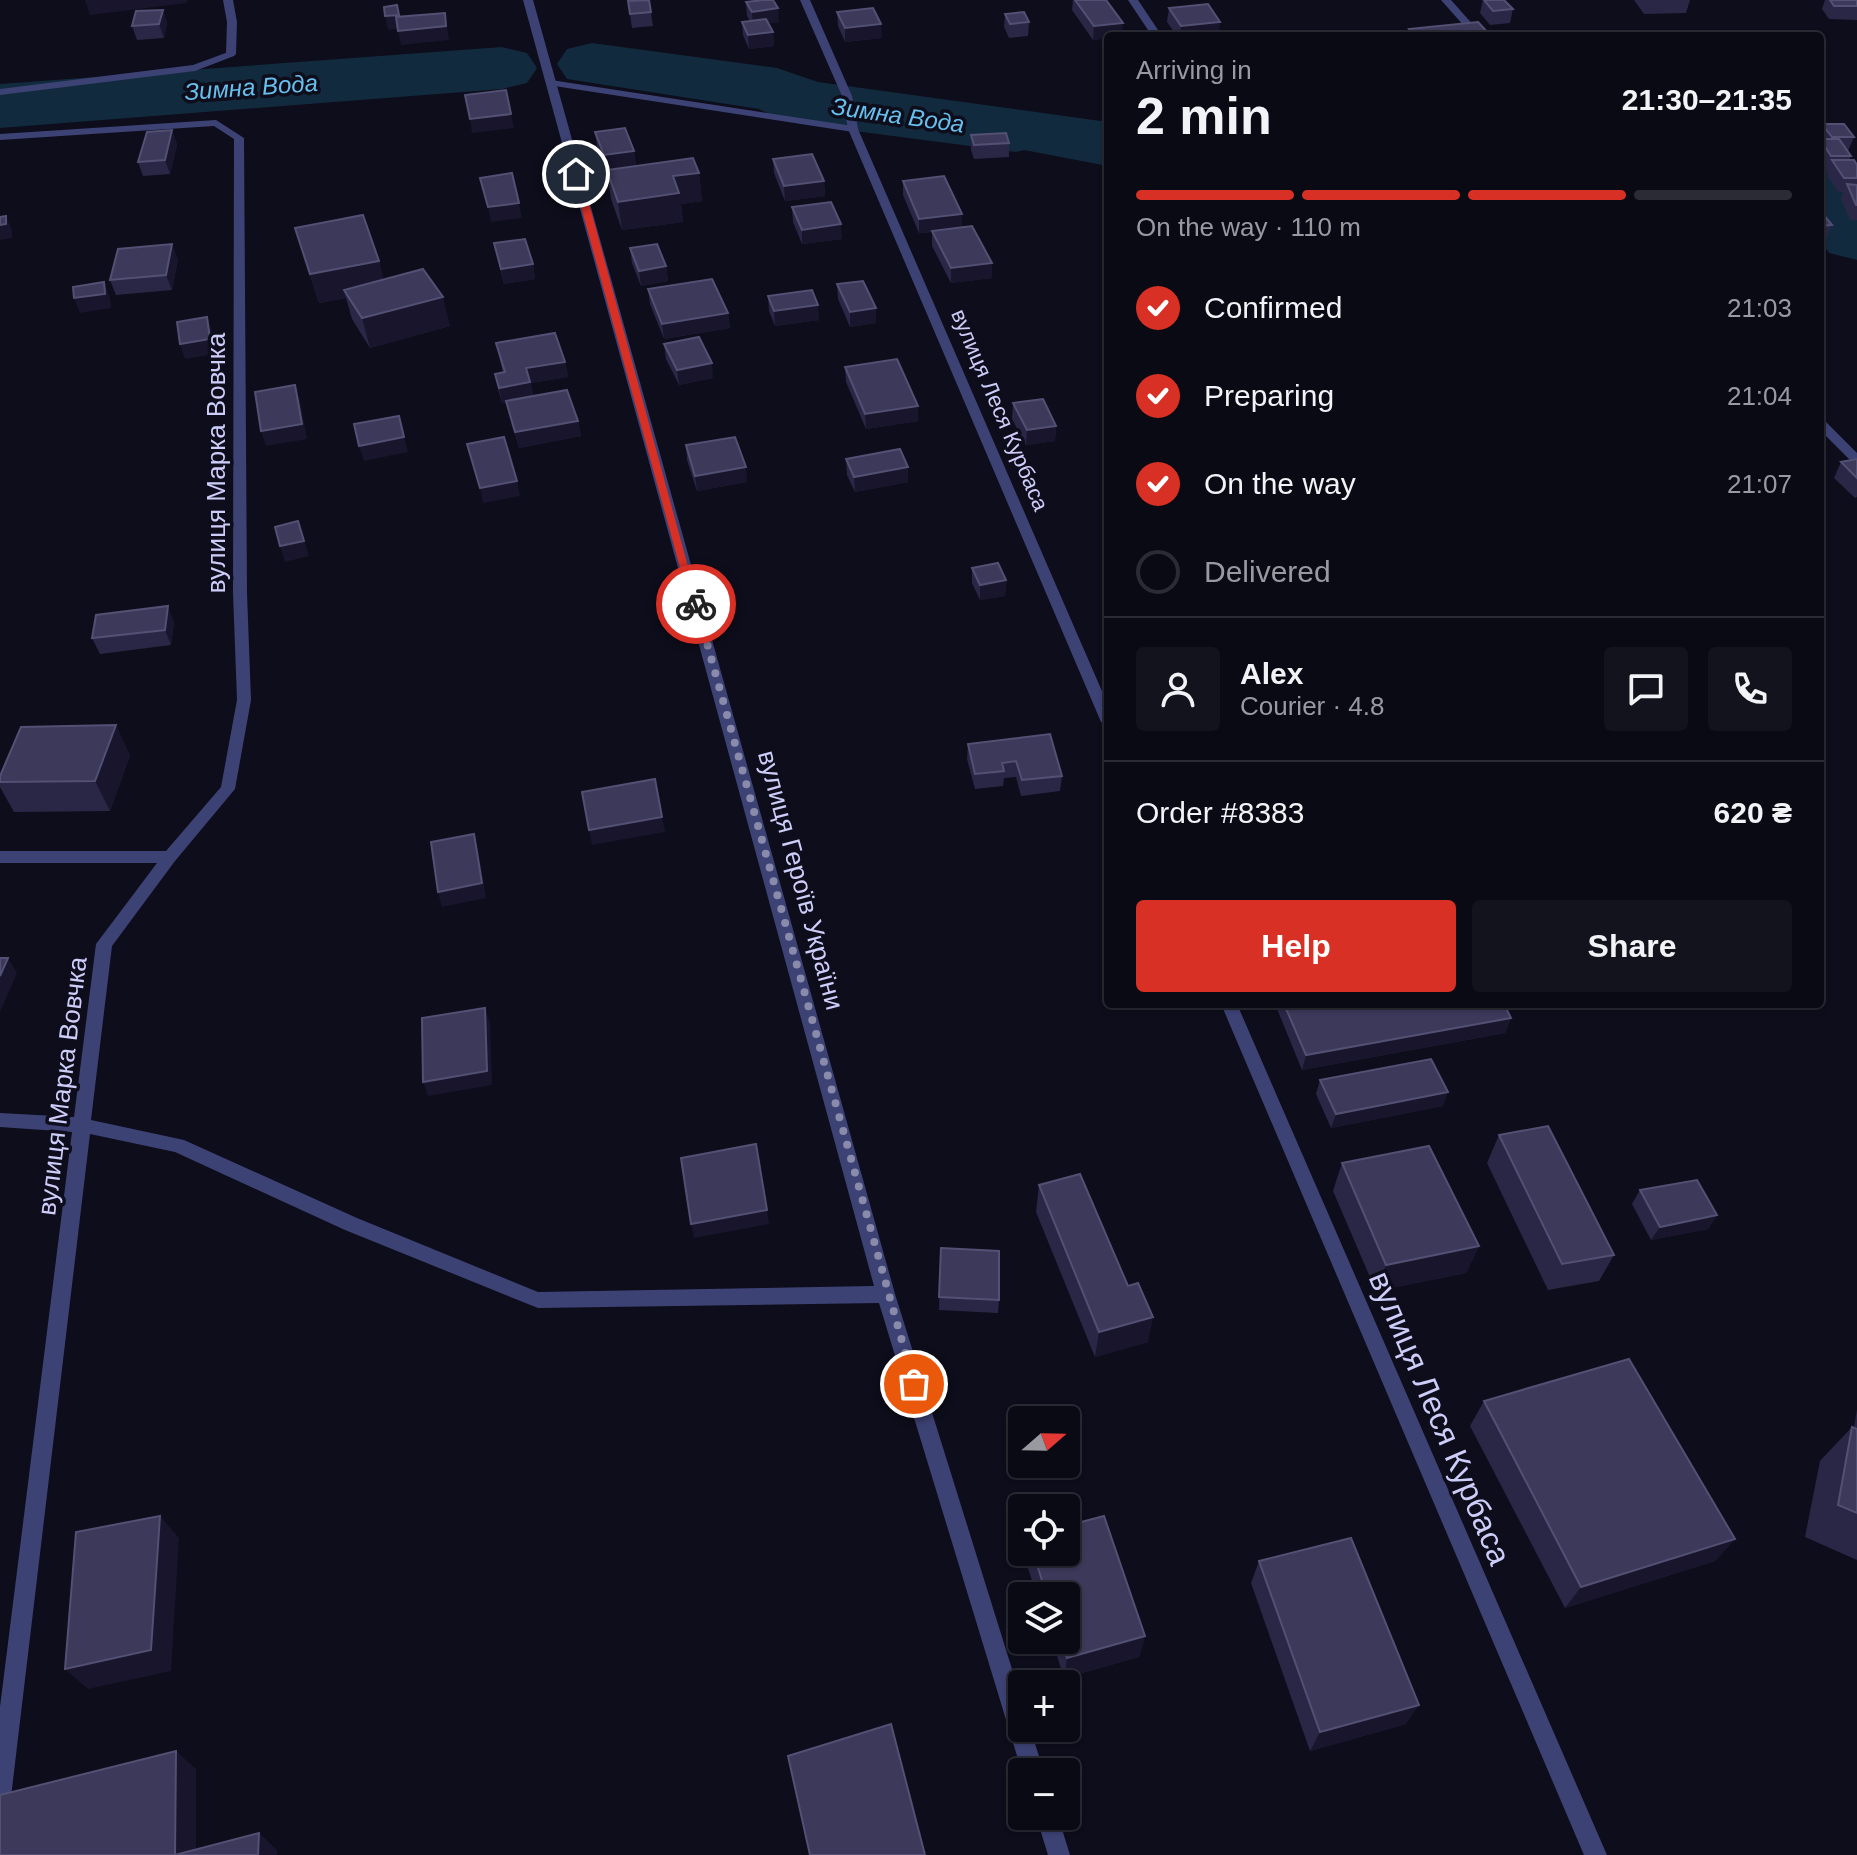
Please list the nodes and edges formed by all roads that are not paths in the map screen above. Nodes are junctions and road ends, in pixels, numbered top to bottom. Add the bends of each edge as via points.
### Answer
1 (228, 0) edge
2 (528, 0) edge
3 (805, 0) edge
4 (1133, 0) edge
5 (1446, 0) edge
6 (1154, 32) edge
7 (1474, 32) edge
8 (551, 83) junction
9 (0, 92) edge
10 (852, 123) junction
11 (0, 137) edge
12 (1824, 427) edge
13 (1857, 460) edge
14 (1104, 713) edge
15 (0, 857) edge
16 (170, 857) junction
17 (1231, 1008) edge
18 (0, 1120) edge
19 (82, 1125) junction
20 (886, 1294) junction
21 (1029, 1758) edge
22 (0, 1797) edge
23 (1051, 1830) edge
24 (1059, 1855) edge
25 (1596, 1855) edge

1 - 9 street via 231,54 195,68
2 - 8 street, вулиця Героїв України
3 - 10 street, вулиця Леся Курбаса via 847,96
4 - 6 street
5 - 7 street
8 - 10 street
8 - 20 street, вулиця Героїв України
10 - 14 street, вулиця Леся Курбаса
11 - 16 street, вулиця Марка Вовчка via 216,123 239,138 244,700 228,789
12 - 13 street
15 - 16 street
16 - 19 street, вулиця Марка Вовчка via 104,944
17 - 25 street, вулиця Леся Курбаса
18 - 19 street
19 - 20 street via 178,1145 351,1224 538,1300
19 - 22 street, вулиця Марка Вовчка
20 - 21 street, вулиця Героїв України
23 - 24 street

